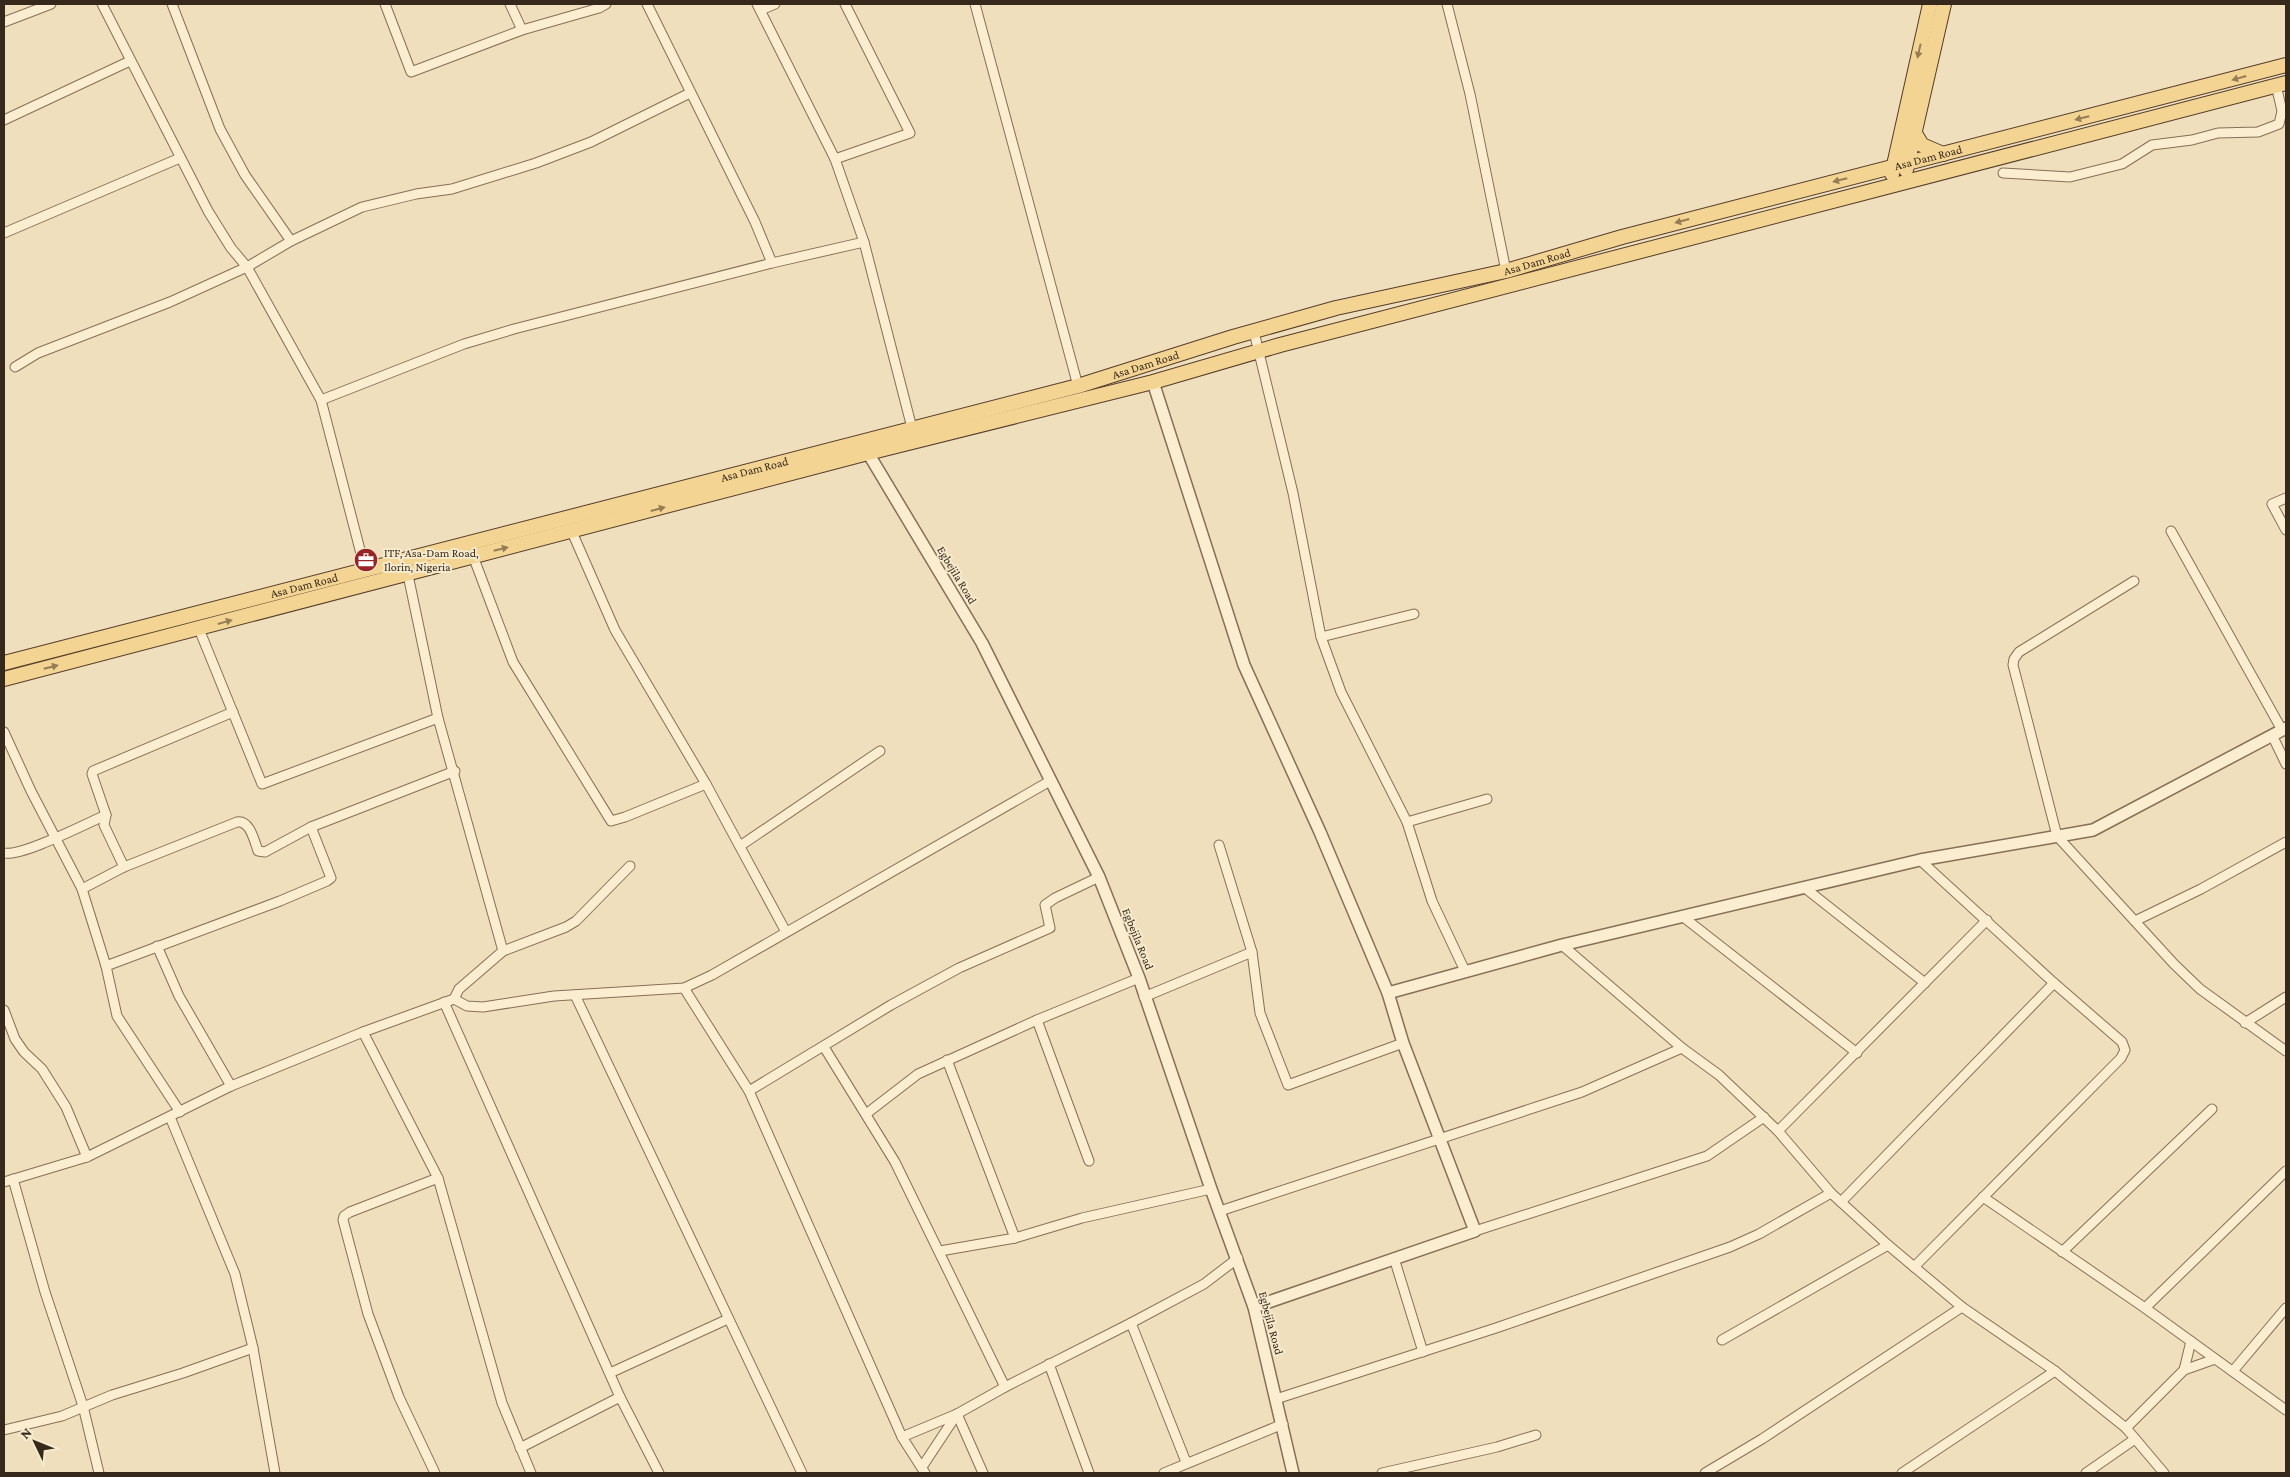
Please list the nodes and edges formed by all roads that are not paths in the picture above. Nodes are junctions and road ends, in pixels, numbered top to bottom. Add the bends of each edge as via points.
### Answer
1 (51, 4) edge
2 (102, 4) edge
3 (172, 4) edge
4 (384, 4) edge
5 (510, 4) edge
6 (606, 4) edge
7 (647, 4) edge
8 (775, 4) edge
9 (845, 4) edge
10 (976, 4) edge
11 (1447, 4) edge
12 (1930, 4) edge
13 (1944, 4) edge
14 (759, 7) edge
15 (4, 22) edge
16 (522, 30) junction
17 (130, 61) junction
18 (2286, 65) edge
19 (2281, 84) edge
20 (690, 93) junction
21 (4, 120) edge
22 (1914, 132) junction
23 (1899, 143) junction
24 (1943, 154) junction
25 (180, 158) junction
26 (835, 159) junction
27 (1900, 165) junction
28 (2003, 172) dead end
29 (1868, 173) junction
30 (1898, 183) junction
31 (4, 233) edge
32 (292, 241) junction
33 (864, 242) junction
34 (772, 263) junction
35 (246, 267) junction
36 (1506, 271) junction
37 (1254, 332) junction
38 (1260, 351) junction
39 (15, 366) dead end
40 (1153, 382) junction
41 (1078, 386) junction
42 (321, 400) junction
43 (912, 428) junction
44 (868, 453) junction
45 (2286, 498) edge
46 (2286, 530) edge
47 (2171, 531) dead end
48 (572, 532) junction
49 (473, 556) junction
50 (365, 569) junction
51 (408, 575) junction
52 (2134, 581) dead end
53 (281, 590) junction
54 (283, 606) junction
55 (1414, 614) dead end
56 (199, 629) junction
57 (1321, 638) junction
58 (4, 663) edge
59 (4, 680) edge
60 (233, 712) junction
61 (438, 718) junction
62 (2280, 731) edge
63 (4, 732) edge
64 (880, 751) dead end
65 (2286, 764) edge
66 (454, 771) junction
67 (1050, 781) junction
68 (706, 784) junction
69 (1487, 799) dead end
70 (106, 815) junction
71 (1407, 822) junction
72 (311, 827) junction
73 (2057, 836) junction
74 (56, 837) junction
75 (2286, 842) edge
76 (1219, 845) dead end
77 (740, 846) junction
78 (4, 852) edge
79 (1920, 860) junction
80 (630, 866) dead end
81 (124, 868) junction
82 (1098, 877) junction
83 (1805, 888) junction
84 (82, 889) junction
85 (1682, 916) junction
86 (1986, 920) junction
87 (2136, 922) junction
88 (786, 932) junction
89 (1562, 945) junction
90 (157, 946) junction
91 (503, 952) junction
92 (1252, 952) junction
93 (106, 966) junction
94 (1465, 971) junction
95 (1139, 978) junction
96 (1925, 983) junction
97 (2054, 983) junction
98 (684, 988) junction
99 (1388, 993) junction
100 (575, 995) junction
101 (2286, 997) edge
102 (1144, 998) junction
103 (454, 999) junction
104 (444, 1002) junction
105 (4, 1010) edge
106 (1037, 1020) junction
107 (2245, 1023) junction
108 (363, 1032) junction
109 (1403, 1043) junction
110 (824, 1047) junction
111 (1682, 1048) junction
112 (2286, 1051) edge
113 (1857, 1053) junction
114 (947, 1060) junction
115 (231, 1086) junction
116 (749, 1091) junction
117 (2212, 1108) dead end
118 (180, 1112) junction
119 (866, 1114) junction
120 (170, 1117) junction
121 (1764, 1117) junction
122 (1778, 1131) junction
123 (1438, 1138) junction
124 (87, 1157) junction
125 (1089, 1162) dead end
126 (2286, 1171) edge
127 (438, 1178) junction
128 (13, 1179) junction
129 (4, 1182) edge
130 (1211, 1189) junction
131 (1832, 1193) junction
132 (1983, 1197) junction
133 (1841, 1202) junction
134 (1220, 1211) junction
135 (1475, 1231) junction
136 (1015, 1238) junction
137 (1888, 1245) junction
138 (940, 1252) junction
139 (2062, 1252) junction
140 (1238, 1258) junction
141 (1394, 1258) junction
142 (1914, 1267) junction
143 (1254, 1307) junction
144 (1962, 1307) junction
145 (2144, 1308) junction
146 (2286, 1308) edge
147 (728, 1319) junction
148 (1131, 1323) junction
149 (1722, 1340) dead end
150 (2191, 1341) junction
151 (254, 1348) junction
152 (1423, 1352) junction
153 (2215, 1359) junction
154 (1049, 1364) junction
155 (2184, 1370) junction
156 (2233, 1370) junction
157 (2055, 1371) junction
158 (610, 1373) junction
159 (1005, 1387) junction
160 (620, 1397) junction
161 (1276, 1399) junction
162 (84, 1406) junction
163 (2286, 1410) edge
164 (957, 1414) junction
165 (1283, 1424) junction
166 (2126, 1428) junction
167 (4, 1430) edge
168 (1536, 1435) dead end
169 (902, 1437) junction
170 (2135, 1439) junction
171 (520, 1448) junction
172 (1186, 1462) junction
173 (924, 1470) edge
174 (99, 1473) edge
175 (275, 1473) edge
176 (435, 1473) edge
177 (531, 1473) edge
178 (659, 1473) edge
179 (802, 1473) edge
180 (984, 1473) edge
181 (1089, 1473) edge
182 (1164, 1473) edge
183 (1293, 1473) edge
184 (1382, 1473) edge
185 (1705, 1473) edge
186 (1902, 1473) edge
187 (2087, 1473) edge
188 (2164, 1473) edge

1 - 15 street
2 - 17 street
3 - 32 street via 220,129 245,175
4 - 16 street via 411,72
5 - 16 street
6 - 16 street
7 - 20 street
8 - 14 street
9 - 26 street via 910,133
10 - 41 street
11 - 36 street via 1470,94
12 -> 23 main road
13 - 22 main road
14 - 26 street
17 - 21 street
17 - 25 street
18 -> 24 main road, Asa Dam Road
19 - 28 street via 2279,124 2258,132 2218,133 2152,145 2122,164 2070,177
19 - 30 main road, Asa Dam Road
20 - 32 street via 591,142 536,163 452,189 362,207
20 - 34 street via 755,222
22 - 24 main road via 1922,145
22 - 27 main road
23 - 27 main road
23 - 29 main road
24 - 27 main road, Asa Dam Road
25 - 31 street
25 - 35 street via 208,211
26 - 33 street
27 - 29 main road, Asa Dam Road
27 - 30 main road
29 -> 36 main road, Asa Dam Road via 1622,237
30 - 38 main road, Asa Dam Road
32 - 35 street
33 - 34 street
33 - 43 street
34 - 42 street via 464,344
35 - 39 street via 170,302 38,352
35 - 42 street
36 - 37 main road, Asa Dam Road via 1336,308
37 - 38 street
37 - 41 main road, Asa Dam Road
38 - 40 main road, Asa Dam Road
38 - 57 street via 1293,493
40 - 44 main road, Asa Dam Road
40 - 99 street via 1244,665
41 - 43 main road, Asa Dam Road
42 - 50 street
43 - 50 main road, Asa Dam Road
48 -> 44 main road, Asa Dam Road
44 - 67 street, Egbejila Road via 982,643
45 - 46 street via 2272,504
47 - 62 street
49 -> 48 main road, Asa Dam Road
48 - 68 street via 616,630
49 - 51 main road, Asa Dam Road
49 - 68 street via 513,662 611,821
50 - 53 main road, Asa Dam Road
51 - 54 main road, Asa Dam Road
51 - 61 street
52 - 73 street via 2019,652 2014,659 2029,732
53 - 54 main road
53 - 58 main road, Asa Dam Road
56 -> 54 main road, Asa Dam Road
55 - 57 street
59 -> 56 main road, Asa Dam Road
56 - 60 street
57 - 71 street via 1341,692
60 - 61 street via 262,784
60 - 70 street via 93,771
61 - 66 street
62 - 65 street
62 - 73 street via 2093,830
63 - 74 street
64 - 77 street
66 - 72 street
66 - 91 street
67 - 82 street, Egbejila Road
67 - 88 street
68 - 77 street
69 - 71 street
70 - 74 street
70 - 81 street via 104,826
71 - 94 street via 1432,901
72 - 81 street via 261,853 246,824 237,822
72 - 90 street via 331,878 328,881
73 - 79 street
73 - 87 street
74 - 78 street via 16,852
74 - 84 street
75 - 87 street
76 - 92 street
77 - 88 street
79 - 83 street
79 - 86 street
80 - 91 street via 566,927
81 - 84 street
82 - 95 street, Egbejila Road
82 - 110 street via 1045,905 1050,928 959,968 891,1004
83 - 85 street
83 - 96 street
84 - 93 street
85 - 89 street
85 - 113 street
86 - 96 street
86 - 97 street
87 - 107 street via 2200,989
88 - 98 street
89 - 94 street
89 - 111 street
90 - 93 street
90 - 115 street via 179,996
91 - 103 street via 459,989
92 - 102 street
92 - 109 street via 1260,1013 1288,1085
93 - 118 street via 117,1016
94 - 99 street
95 - 102 street, Egbejila Road
95 - 106 street
96 - 113 street
97 - 132 street via 2122,1042 2125,1050 2121,1058
97 - 133 street
98 - 100 street
98 - 116 street
99 - 109 street
100 - 103 street via 482,1007 467,1006
100 - 147 street
101 - 107 street
102 - 130 street, Egbejila Road
103 - 104 street
104 - 108 street
104 - 158 street
105 - 124 street via 15,1039 42,1069 66,1107
106 - 114 street
106 - 125 street
107 - 112 street
108 - 115 street
108 - 127 street
109 - 123 street
110 - 116 street
110 - 119 street
111 - 121 street via 1719,1075
111 - 123 street via 1582,1092
113 - 122 street
114 - 119 street via 918,1074
114 - 136 street
115 - 118 street
116 - 169 street
117 - 139 street
118 - 120 street
119 - 138 street via 895,1162
120 - 124 street
120 - 151 street via 235,1274
121 - 122 street
121 - 135 street via 1707,1156
122 - 131 street
123 - 134 street
123 - 135 street
124 - 128 street
126 - 145 street
127 - 171 street via 502,1403
127 - 176 street via 350,1212 342,1220 368,1314 399,1397
128 - 129 street
128 - 162 street via 45,1292
130 - 134 street, Egbejila Road
130 - 136 street via 1082,1218
131 - 133 street
131 - 152 street via 1730,1247
132 - 139 street
132 - 142 street
133 - 137 street
134 - 140 street, Egbejila Road
135 - 141 street
136 - 138 street
137 - 142 street
137 - 149 street
138 - 159 street
139 - 145 street
140 - 143 street, Egbejila Road
140 - 148 street via 1204,1284
141 - 143 street
141 - 152 street
142 - 144 street
143 - 161 street, Egbejila Road
144 - 157 street
144 - 185 street
145 - 150 street
146 - 156 street
147 - 158 street
147 - 179 street
148 - 154 street
148 - 172 street
150 - 153 street
150 - 155 street
151 - 162 street
151 - 175 street
152 - 161 street
153 - 155 street
153 - 156 street
154 - 159 street
154 - 181 street
155 - 166 street
156 - 163 street
157 - 166 street
157 - 186 street
158 - 160 street
159 - 164 street
160 - 171 street
160 - 178 street
161 - 165 street, Egbejila Road
162 - 167 street via 62,1416
162 - 174 street
164 - 169 street
164 - 173 street
164 - 180 street
165 - 172 street
165 - 183 street, Egbejila Road
166 - 170 street
168 - 184 street
169 - 173 street
170 - 187 street
170 - 188 street
171 - 177 street
172 - 182 street

